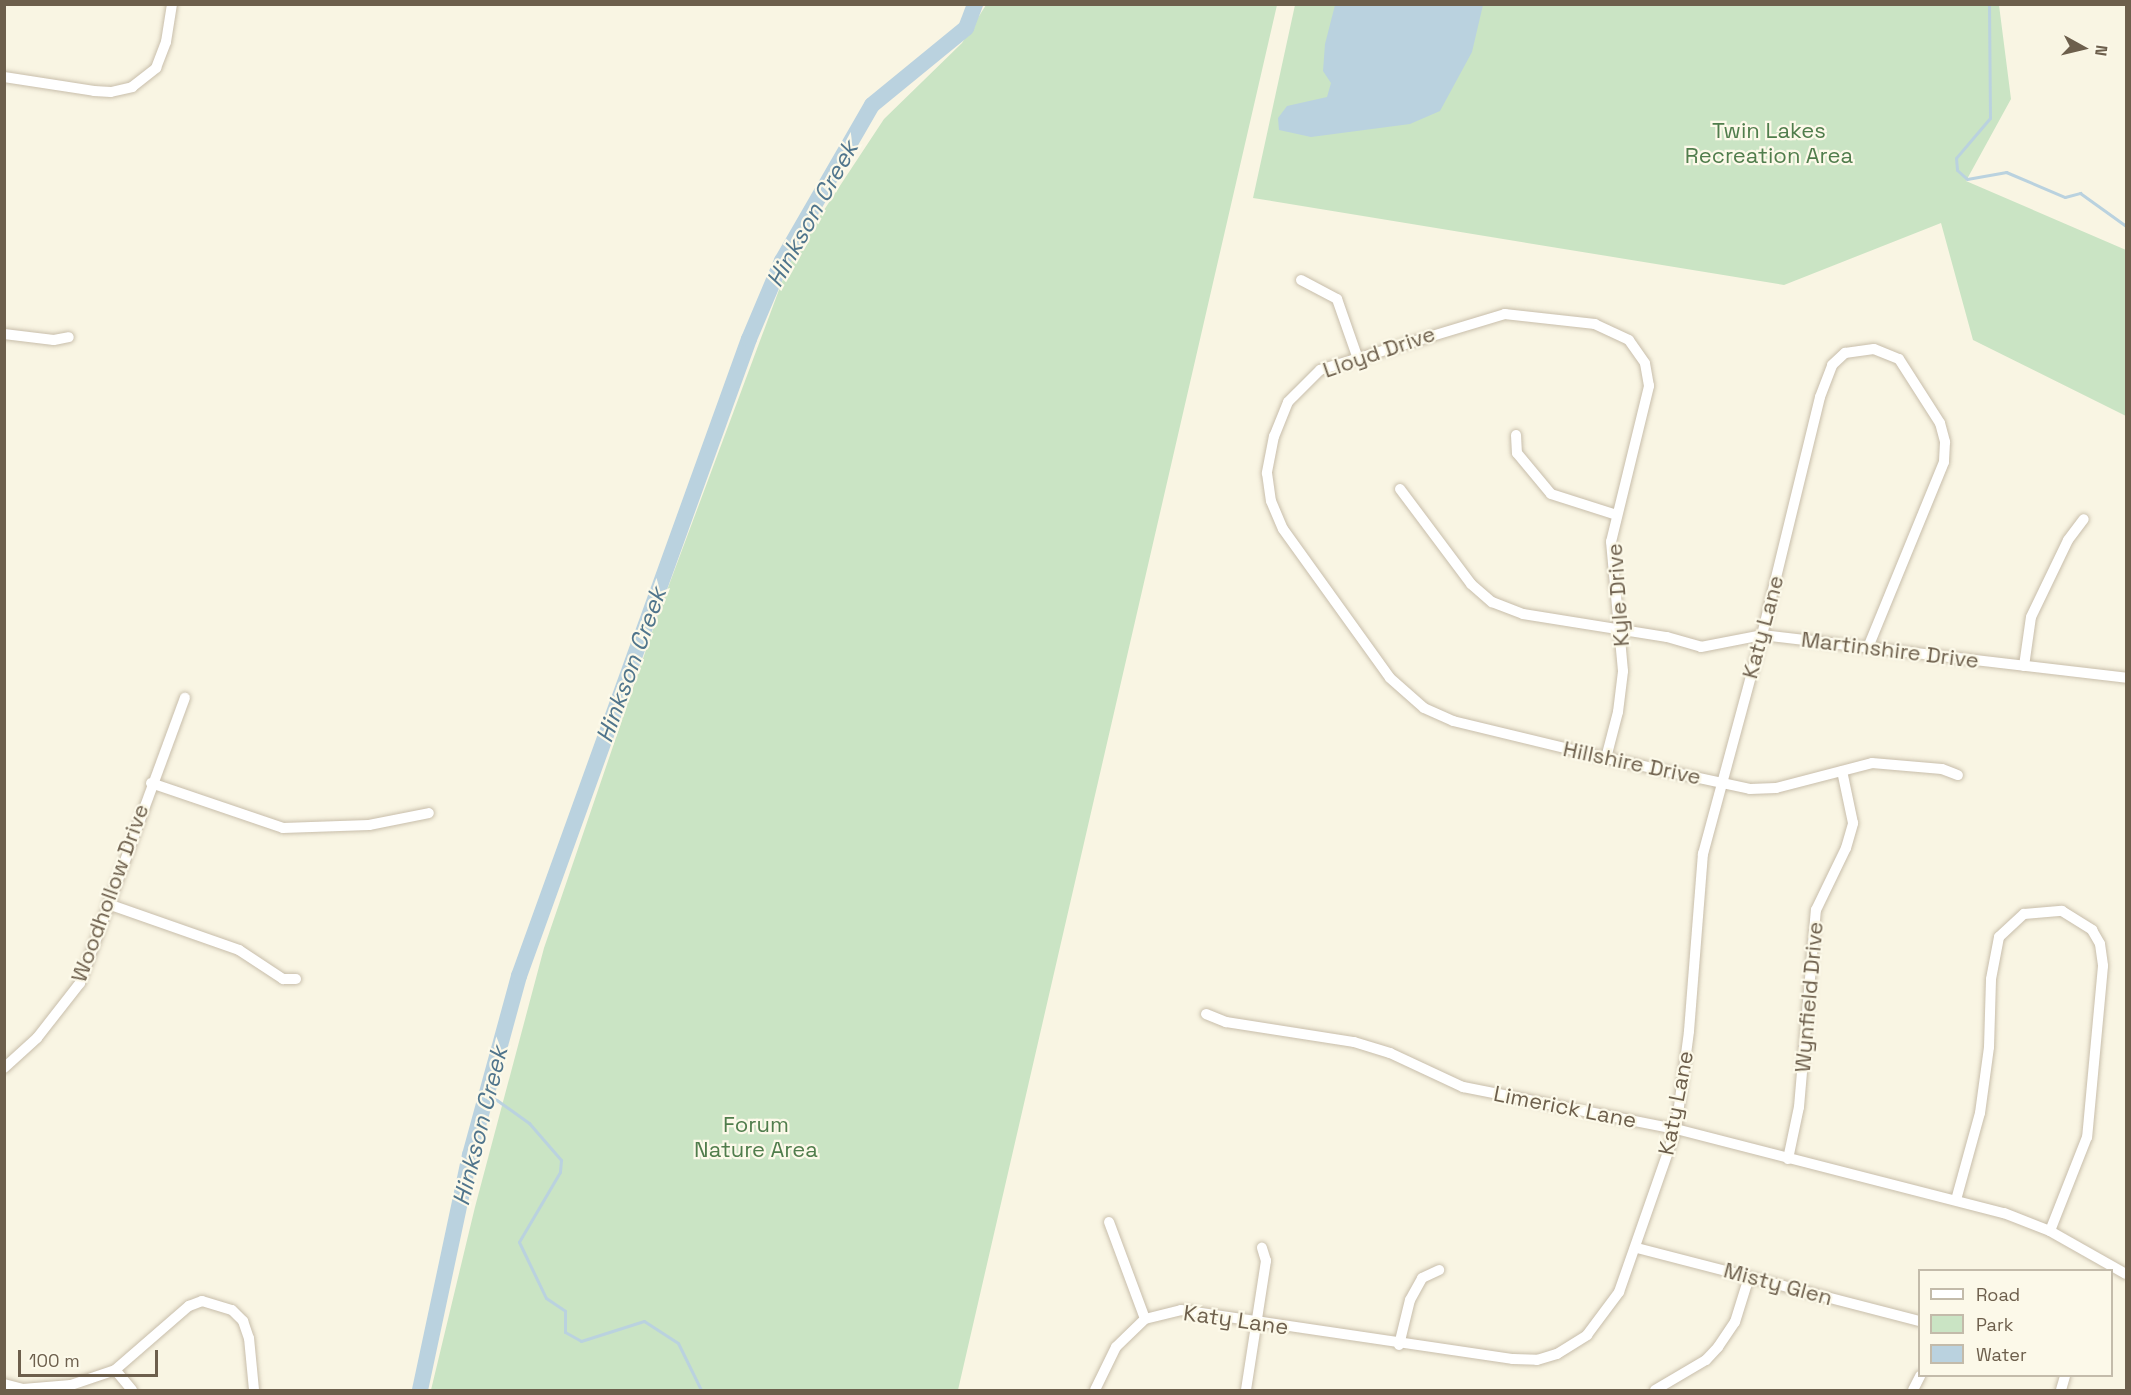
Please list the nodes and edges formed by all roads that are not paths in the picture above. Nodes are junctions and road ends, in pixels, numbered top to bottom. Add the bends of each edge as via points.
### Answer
1 (172, 4) edge
2 (4, 76) edge
3 (1301, 280) dead end
4 (4, 334) edge
5 (69, 337) dead end
6 (1357, 356) junction
7 (1646, 363) joint
8 (1516, 435) dead end
9 (1400, 489) dead end
10 (1617, 515) junction
11 (2084, 519) dead end
12 (1620, 632) junction
13 (1762, 635) junction
14 (1868, 647) junction
15 (2024, 666) junction
16 (2127, 678) edge
17 (185, 698) dead end
18 (1424, 708) joint
19 (1606, 758) junction
20 (1842, 771) junction
21 (1958, 775) dead end
22 (1721, 782) junction
23 (151, 783) junction
24 (429, 813) dead end
25 (108, 904) junction
26 (296, 979) dead end
27 (1206, 1014) dead end
28 (4, 1068) edge
29 (1676, 1129) junction
30 (1788, 1159) junction
31 (1956, 1200) junction
32 (1109, 1222) dead end
33 (2050, 1231) junction
34 (1262, 1248) dead end
35 (1637, 1248) junction
36 (2105, 1267) edge
37 (1439, 1270) dead end
38 (1749, 1277) junction
39 (1144, 1319) junction
40 (1918, 1320) edge
41 (1256, 1322) junction
42 (1399, 1345) junction
43 (115, 1370) junction
44 (4, 1384) edge
45 (132, 1390) edge
46 (254, 1390) edge
47 (1095, 1390) edge
48 (1246, 1390) edge
49 (1655, 1390) edge

1 - 2 street via 166,42 156,68 132,87 111,93
3 - 6 street via 1337,299
4 - 5 street via 54,340
6 - 7 street, Lloyd Drive via 1486,317 1527,314 1610,328 1629,340
6 - 18 street, Lloyd Drive via 1320,370 1288,402 1274,436 1267,473 1271,501 1283,529 1390,678
7 - 10 street, Kyle Drive via 1646,406
8 - 10 street via 1517,453 1551,494
9 - 12 street, Martinshire Drive via 1471,584 1492,602 1523,614
10 - 12 street, Kyle Drive via 1611,542
11 - 15 street via 2068,540 2031,617
12 - 13 street, Martinshire Drive via 1667,637 1701,647
12 - 19 street, Kyle Drive via 1622,690
13 - 14 street, Martinshire Drive
13 - 14 street, Katy Lane via 1820,397 1832,365 1845,353 1857,349 1891,352 1940,423 1945,442 1944,462
13 - 22 street, Katy Lane
14 - 15 street, Martinshire Drive
15 - 16 street, Martinshire Drive
17 - 23 street, Woodhollow Drive
18 - 19 street, Hillshire Drive via 1453,721
19 - 22 street, Hillshire Drive
20 - 21 street, Hillshire Drive via 1872,763
20 - 22 street, Hillshire Drive via 1776,788 1750,789
20 - 30 street, Wynfield Drive via 1853,823 1846,848 1816,910 1799,1107
22 - 29 street, Katy Lane via 1702,854 1686,1070
23 - 24 street via 284,828 369,825
23 - 25 street, Woodhollow Drive
25 - 26 street via 239,950 283,979
25 - 28 street, Woodhollow Drive via 80,983 37,1038
27 - 29 street, Limerick Lane via 1226,1022 1354,1042 1390,1053 1463,1087
29 - 30 street, Limerick Lane
29 - 35 street, Katy Lane
30 - 31 street, Limerick Lane
31 - 33 street, Limerick Lane
31 - 33 street via 1980,1113 1989,1047 1994,951 1999,937 2024,914 2062,911 2092,930 2100,944 2103,966 2087,1137
32 - 39 street
33 - 36 street, Limerick Lane
34 - 41 street via 1266,1261
35 - 38 street, Misty Glen
35 - 42 street, Katy Lane via 1619,1292 1602,1318 1575,1344 1557,1354 1538,1360 1513,1359
37 - 42 street via 1422,1278 1410,1299
38 - 40 street, Misty Glen
38 - 49 street via 1735,1322 1718,1347 1706,1360
39 - 41 street, Katy Lane via 1181,1310
39 - 47 street via 1116,1347
41 - 42 street, Katy Lane
41 - 48 street
43 - 44 street via 71,1385 23,1389
43 - 45 street
43 - 46 street via 189,1306 214,1302 232,1310 243,1322 249,1338

